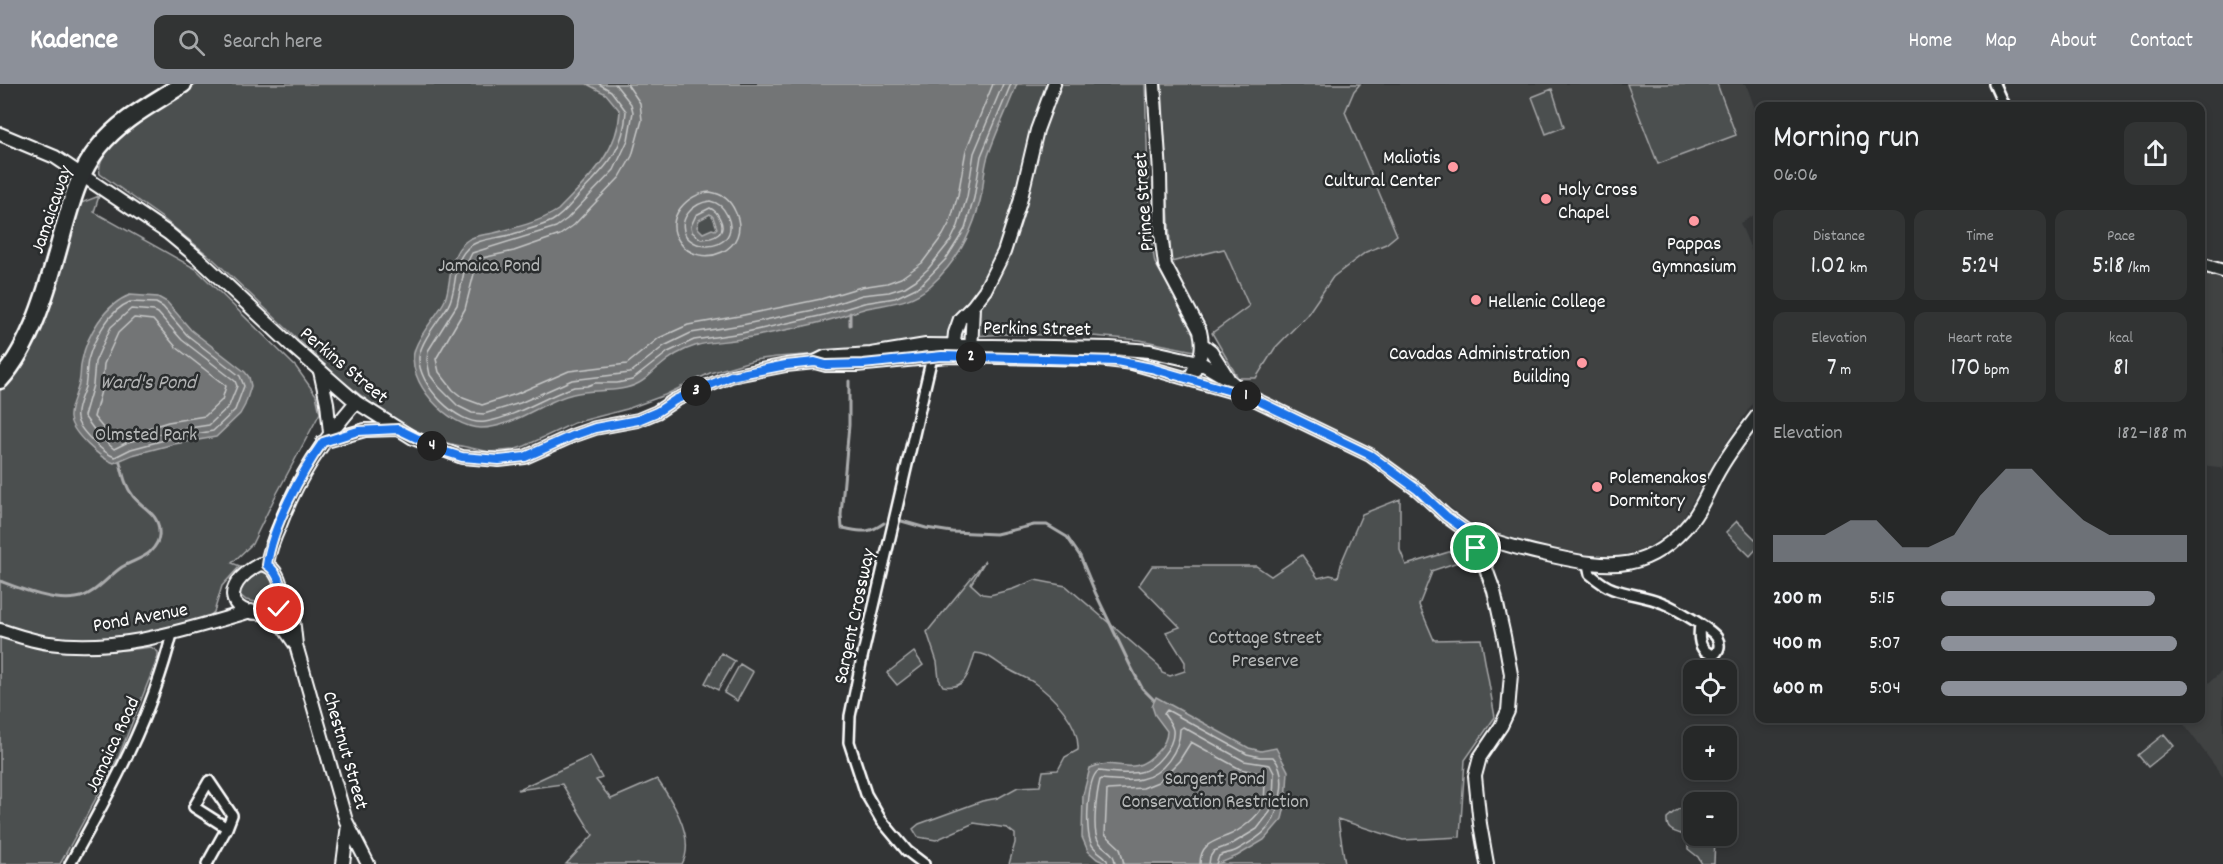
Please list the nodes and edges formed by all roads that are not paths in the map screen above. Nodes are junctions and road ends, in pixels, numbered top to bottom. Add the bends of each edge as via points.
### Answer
1 (183, 84) edge
2 (1054, 84) edge
3 (1154, 84) edge
4 (1994, 84) edge
5 (2002, 102) edge
6 (0, 134) edge
7 (82, 174) junction
8 (2205, 265) edge
9 (2222, 269) edge
10 (973, 306) junction
11 (1202, 344) junction
12 (953, 351) junction
13 (971, 351) junction
14 (932, 357) junction
15 (815, 362) junction
16 (1199, 362) junction
17 (320, 371) junction
18 (1190, 378) junction
19 (0, 380) edge
20 (1228, 380) junction
21 (1248, 396) junction
22 (356, 402) junction
23 (1755, 419) edge
24 (398, 429) junction
25 (327, 437) junction
26 (1468, 532) junction
27 (1588, 564) junction
28 (267, 565) junction
29 (232, 596) junction
30 (283, 596) junction
31 (250, 611) junction
32 (268, 613) junction
33 (215, 621) junction
34 (1700, 625) dead end
35 (0, 630) edge
36 (172, 634) junction
37 (296, 645) junction
38 (348, 824) junction
39 (227, 828) junction
40 (365, 859) edge
41 (70, 864) edge
42 (207, 864) edge
43 (344, 864) edge
44 (924, 864) edge
45 (1488, 864) edge

1 - 7 highway, Jamaicaway via 116,129 99,146
2 - 10 main road via 1037,130 1007,244 993,277
3 - 11 main road, Prince Street via 1165,265 1200,331
4 - 5 street
6 - 7 main road, Perkins Street via 56,157
7 - 17 main road, Perkins Street via 190,251
7 - 19 highway, Jamaicaway via 33,321
8 - 9 main road
10 - 12 main road via 960,319
10 - 13 main road
11 - 16 main road, Prince Street
11 - 20 main road via 1211,351
12 - 13 main road, Perkins Street
12 - 14 main road, Perkins Street
12 - 15 main road, Perkins Street via 917,346 825,357
13 - 16 main road, Perkins Street via 1133,349
13 - 18 main road, Perkins Street via 1117,361
14 - 15 main road, Perkins Street via 856,365
14 - 44 street, Sargent Crossway via 864,648 850,716 849,742 866,794 881,820 907,851
15 - 24 main road, Perkins Street via 731,376 638,420 587,431 525,457 462,457
16 - 18 main road, Prince Street
16 - 20 main road, Perkins Street
17 - 22 main road, Perkins Street
17 - 25 main road via 327,404
18 - 21 main road, Perkins Street
20 - 21 main road, Perkins Street
21 - 26 main road, Perkins Street via 1370,455
22 - 24 main road, Perkins Street
22 - 25 main road
23 - 27 main road via 1728,456 1699,510 1669,544 1634,562 1612,566
24 - 25 main road
25 - 28 main road via 295,488
26 - 27 main road
26 - 45 main road via 1494,591 1511,674 1508,711 1475,772
27 - 34 street via 1590,574 1601,583 1665,603
28 - 29 main road via 255,567 238,579
28 - 30 main road via 276,573
29 - 31 main road via 238,605
29 - 33 main road
30 - 32 main road via 279,609
30 - 37 main road, Chestnut Street via 293,618
31 - 32 main road
31 - 33 main road, Pond Avenue
32 - 37 main road, Chestnut Street via 279,621
33 - 36 main road, Pond Avenue
35 - 36 main road, Pond Avenue via 50,643 92,646
36 - 41 street, Jamaica Road via 163,672 128,757
37 - 38 main road, Chestnut Street
38 - 40 main road, Chestnut Street
38 - 43 main road
39 - 39 street via 232,815 210,781 194,807
39 - 42 street
40 - 43 main road

